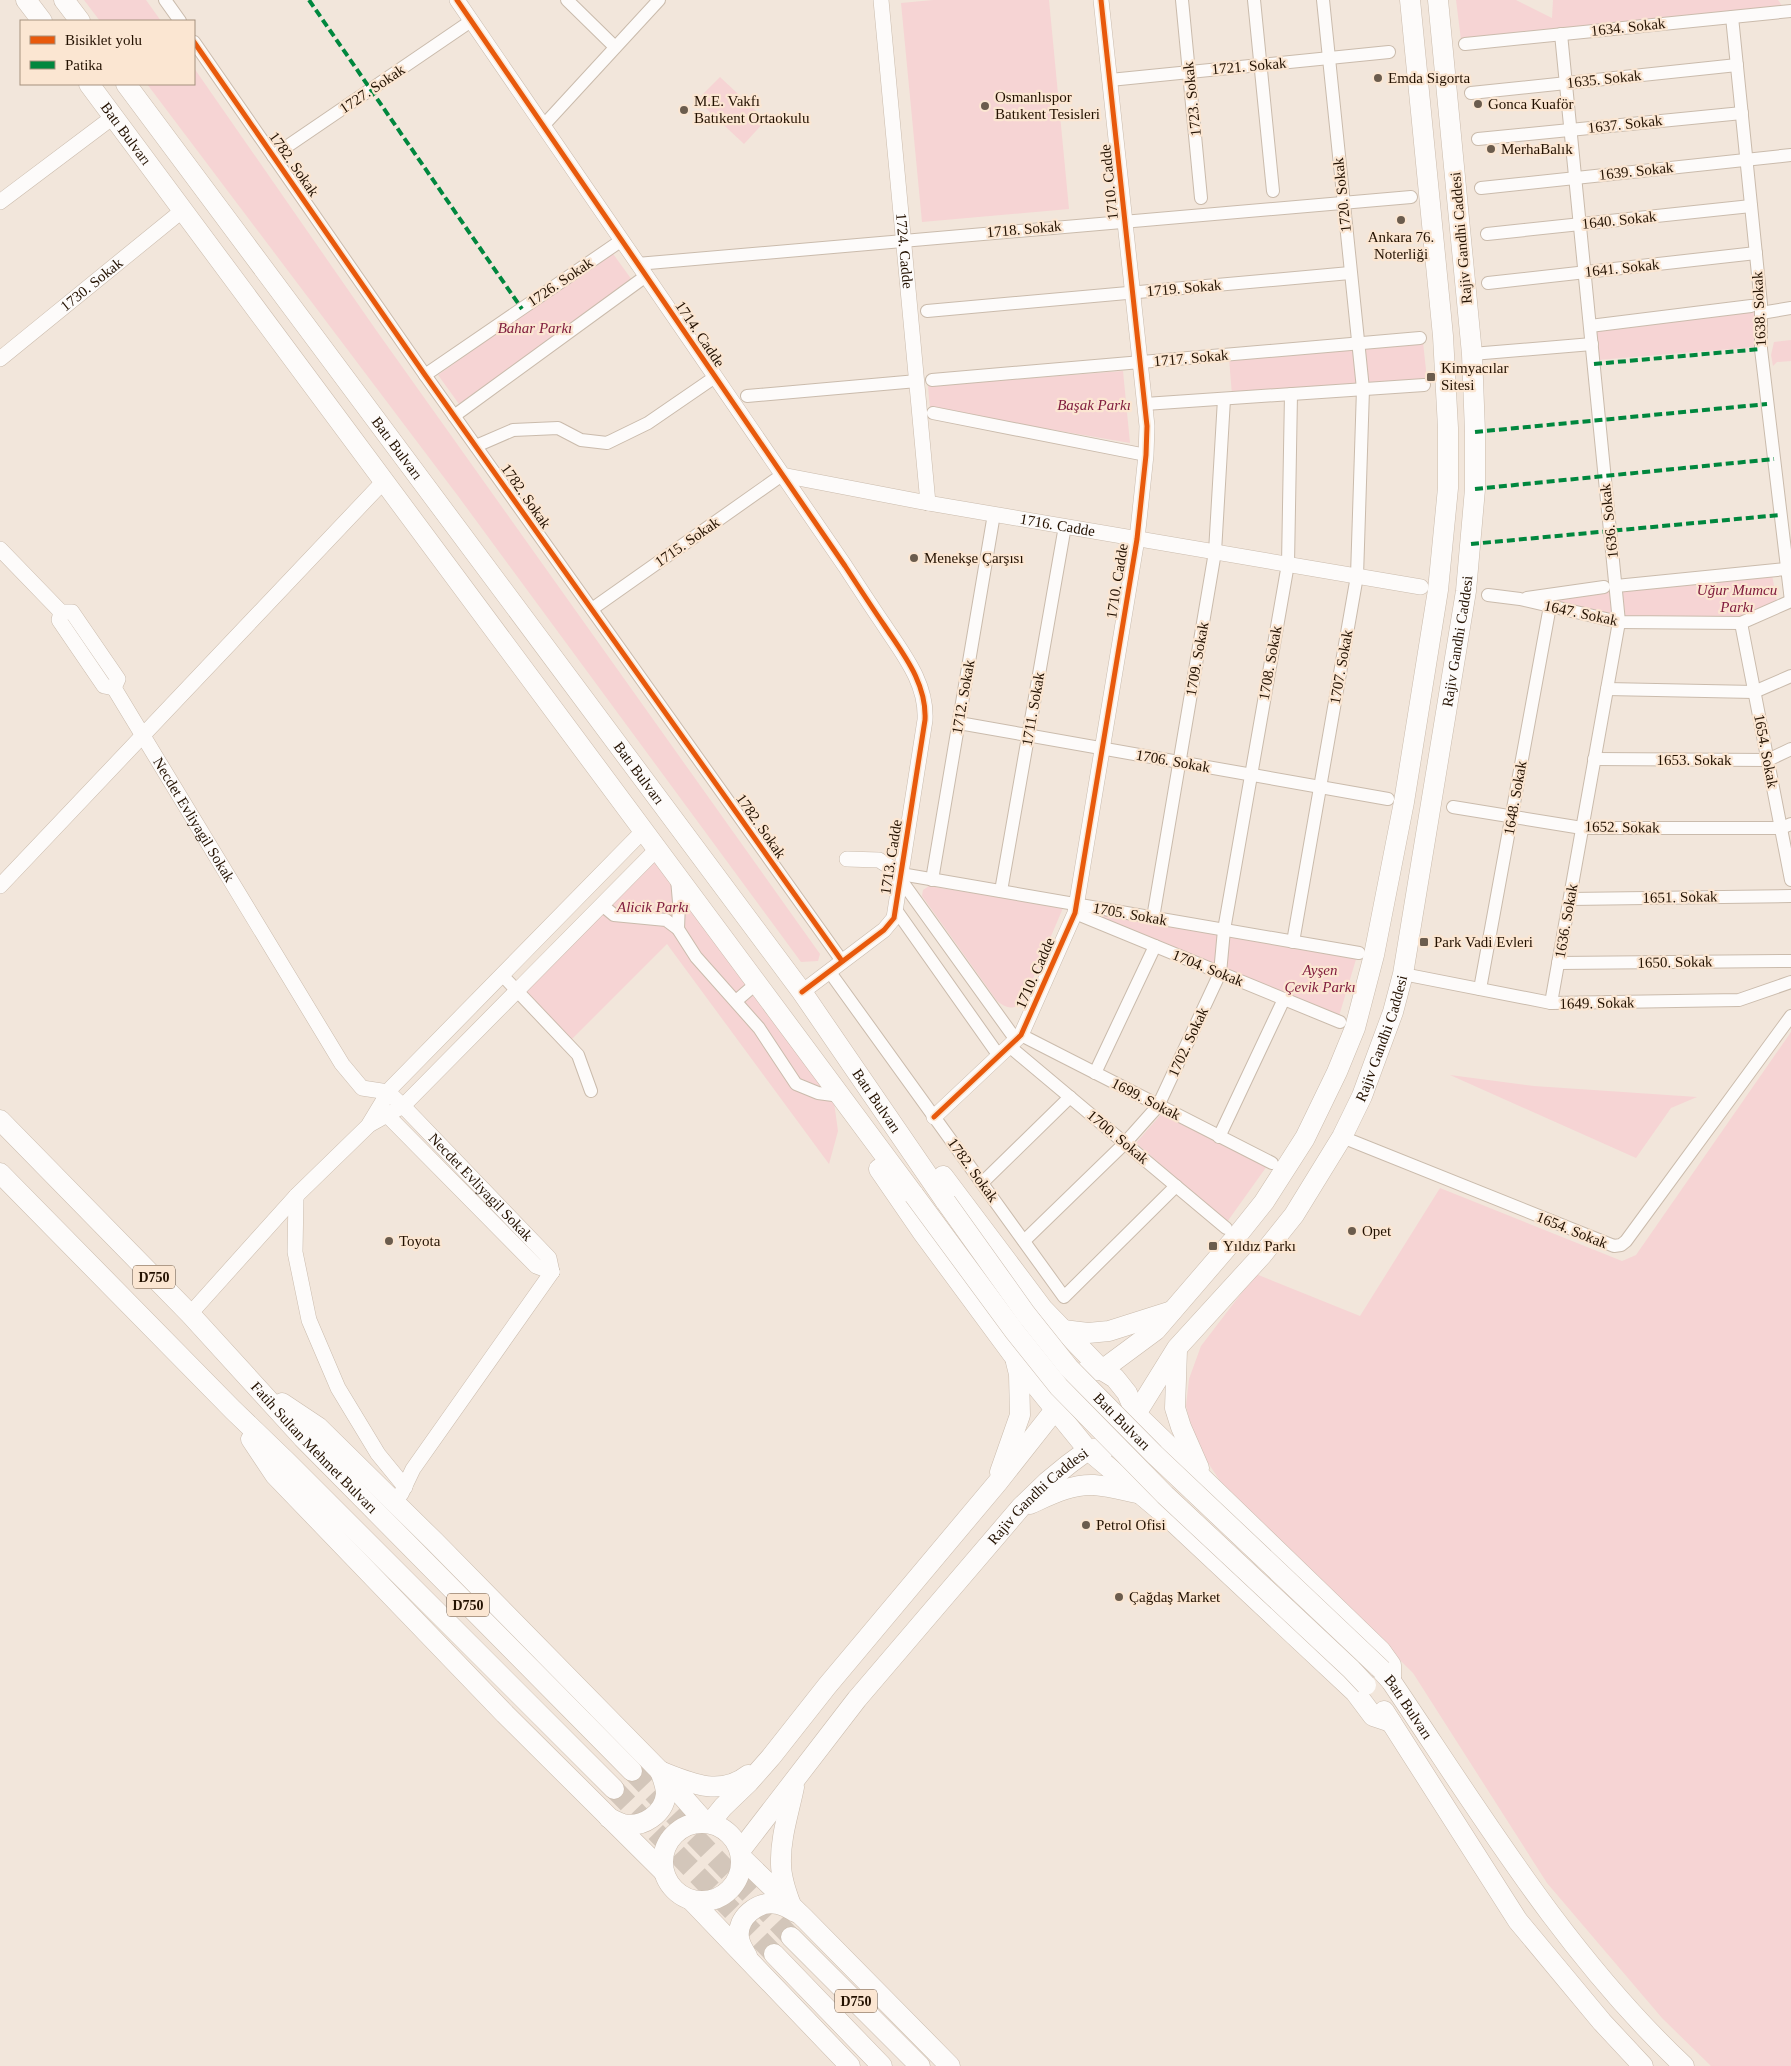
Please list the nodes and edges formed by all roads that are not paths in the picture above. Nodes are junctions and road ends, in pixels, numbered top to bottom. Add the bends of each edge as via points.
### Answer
1 (26, 0) edge
2 (64, 0) edge
3 (165, 0) edge
4 (457, 0) edge
5 (567, 0) edge
6 (659, 0) edge
7 (881, 0) edge
8 (1101, 0) edge
9 (1182, 0) edge
10 (1254, 0) edge
11 (1323, 0) edge
12 (1410, 0) edge
13 (1438, 0) edge
14 (1791, 11) edge
15 (1732, 17) junction
16 (41, 20) edge
17 (79, 20) edge
18 (179, 20) edge
19 (472, 21) junction
20 (1561, 34) junction
21 (195, 43) edge
22 (1465, 44) dead end
23 (615, 48) junction
24 (1389, 52) dead end
25 (1329, 58) junction
26 (1260, 65) junction
27 (1737, 65) junction
28 (1189, 72) junction
29 (1110, 80) junction
30 (1566, 83) junction
31 (89, 85) edge
32 (127, 85) edge
33 (1471, 93) dead end
34 (1742, 113) junction
35 (113, 116) junction
36 (543, 126) junction
37 (1570, 130) junction
38 (1478, 139) dead end
39 (1791, 155) edge
40 (273, 156) junction
41 (1747, 159) junction
42 (1575, 178) junction
43 (1481, 188) dead end
44 (1273, 191) dead end
45 (1411, 197) dead end
46 (1201, 198) dead end
47 (0, 202) edge
48 (1343, 203) junction
49 (1752, 206) junction
50 (182, 210) junction
51 (1125, 221) junction
52 (1580, 224) junction
53 (1487, 234) dead end
54 (622, 240) junction
55 (903, 240) junction
56 (1756, 253) junction
57 (642, 270) junction
58 (1585, 272) junction
59 (1350, 273) junction
60 (1488, 283) dead end
61 (1133, 292) junction
62 (1791, 308) edge
63 (1756, 309) junction
64 (928, 311) dead end
65 (1590, 326) junction
66 (1420, 338) dead end
67 (1357, 344) junction
68 (1592, 344) junction
69 (1472, 354) junction
70 (0, 359) edge
71 (1141, 362) junction
72 (425, 375) junction
73 (715, 376) junction
74 (924, 381) junction
75 (1424, 385) dead end
76 (1363, 389) junction
77 (1291, 394) junction
78 (747, 396) dead end
79 (1224, 399) junction
80 (1146, 404) junction
81 (933, 413) dead end
82 (454, 416) junction
83 (476, 446) junction
84 (1146, 455) junction
85 (782, 475) junction
86 (384, 481) junction
87 (928, 503) junction
88 (994, 514) junction
89 (1065, 526) junction
90 (1137, 539) junction
91 (0, 549) edge
92 (1215, 552) junction
93 (1288, 564) junction
94 (1786, 569) junction
95 (1357, 576) junction
96 (1610, 586) junction
97 (1421, 587) dead end
98 (1488, 595) dead end
99 (1520, 599) junction
100 (1791, 601) edge
101 (1550, 606) junction
102 (592, 609) junction
103 (1619, 622) junction
104 (1741, 623) junction
105 (1791, 676) edge
106 (920, 684) joint
107 (1607, 689) junction
108 (1754, 692) junction
109 (958, 723) junction
110 (144, 735) junction
111 (1028, 736) junction
112 (1103, 749) junction
113 (1791, 749) edge
114 (1594, 760) junction
115 (1768, 760) junction
116 (1180, 762) junction
117 (1251, 775) junction
118 (1320, 787) junction
119 (1388, 799) dead end
120 (1453, 807) dead end
121 (1512, 816) junction
122 (1786, 826) edge
123 (1582, 828) junction
124 (644, 830) junction
125 (658, 848) junction
126 (847, 860) dead end
127 (676, 872) junction
128 (901, 877) junction
129 (932, 880) junction
130 (1791, 880) edge
131 (0, 886) edge
132 (1001, 891) junction
133 (1791, 896) edge
134 (1570, 898) junction
135 (602, 905) junction
136 (1076, 909) junction
137 (896, 910) junction
138 (1153, 918) junction
139 (678, 929) junction
140 (1224, 930) junction
141 (1293, 942) junction
142 (1155, 946) junction
143 (1359, 953) dead end
144 (1791, 961) edge
145 (842, 962) junction
146 (1558, 963) junction
147 (829, 971) junction
148 (1220, 973) junction
149 (1403, 974) junction
150 (502, 975) junction
151 (758, 982) junction
152 (1791, 982) edge
153 (517, 990) junction
154 (1480, 990) junction
155 (802, 992) junction
156 (1284, 999) junction
157 (736, 1001) junction
158 (1551, 1003) junction
159 (1791, 1016) edge
160 (1340, 1022) dead end
161 (1011, 1044) junction
162 (820, 1067) junction
163 (1095, 1073) junction
164 (864, 1084) junction
165 (362, 1088) junction
166 (591, 1091) dead end
167 (388, 1092) junction
168 (833, 1095) junction
169 (1070, 1097) junction
170 (403, 1106) junction
171 (1158, 1106) junction
172 (383, 1111) junction
173 (934, 1117) junction
174 (0, 1120) edge
175 (1219, 1137) junction
176 (1342, 1137) junction
177 (1125, 1143) junction
178 (1272, 1163) dead end
179 (0, 1172) edge
180 (982, 1183) junction
181 (1176, 1186) junction
182 (296, 1196) junction
183 (1226, 1228) dead end
184 (1024, 1242) junction
185 (552, 1272) junction
186 (1172, 1311) junction
187 (190, 1314) junction
188 (1063, 1330) junction
189 (1177, 1348) junction
190 (1014, 1356) junction
191 (1102, 1370) junction
192 (256, 1386) junction
193 (233, 1410) junction
194 (1054, 1411) junction
195 (1136, 1414) junction
196 (1088, 1450) junction
197 (1204, 1479) junction
198 (998, 1482) junction
199 (1139, 1493) junction
200 (401, 1495) junction
201 (1021, 1507) junction
202 (1386, 1676) junction
203 (1391, 1722) junction
204 (771, 1757) junction
205 (632, 1771) tunnel mouth
206 (660, 1771) junction
207 (795, 1780) junction
208 (614, 1789) tunnel mouth
209 (609, 1818) junction
210 (708, 1823) junction
211 (741, 1854) junction
212 (664, 1872) junction
213 (691, 1900) junction
214 (798, 1912) junction
215 (791, 1937) tunnel mouth
216 (774, 1954) tunnel mouth
217 (755, 1968) junction
218 (850, 2066) edge
219 (882, 2066) edge
220 (920, 2066) edge
221 (950, 2066) edge
222 (1643, 2066) edge
223 (1684, 2066) edge

1 - 16 main road
2 - 17 main road
3 - 18 street
4 - 19 street, 1714. Cadde
5 - 23 street
6 - 23 street
7 - 55 street, 1724. Cadde
8 - 29 street, 1710. Cadde
9 - 28 street, 1723. Sokak
10 - 26 street
11 - 25 street, 1720. Sokak
12 - 186 main road, Rajiv Gandhi Caddesi via 1443,336 1448,488 1438,590 1404,802 1368,983 1355,1028 1334,1080 1305,1138 1264,1202
13 - 69 main road, Rajiv Gandhi Caddesi
14 - 15 street, 1634. Sokak
15 - 20 street, 1634. Sokak
15 - 27 street, 1638. Sokak
19 - 36 street, 1714. Cadde
19 - 40 street, 1727. Sokak
20 - 22 street, 1634. Sokak
20 - 30 street, 1636. Sokak
21 - 40 street, 1782. Sokak
23 - 36 street
24 - 25 street, 1721. Sokak
25 - 26 street, 1721. Sokak
25 - 48 street, 1720. Sokak
26 - 28 street, 1721. Sokak
26 - 44 street
27 - 30 street, 1635. Sokak
27 - 34 street, 1638. Sokak
28 - 29 street, 1721. Sokak
28 - 46 street, 1723. Sokak
29 - 51 street, 1710. Cadde
30 - 33 street, 1635. Sokak
30 - 37 street, 1636. Sokak
31 - 35 main road, Batı Bulvarı
32 - 155 main road, Batı Bulvarı
34 - 37 street, 1637. Sokak
34 - 41 street, 1638. Sokak
35 - 47 street
35 - 50 main road, Batı Bulvarı
36 - 54 street, 1714. Cadde
37 - 38 street, 1637. Sokak
37 - 42 street, 1636. Sokak
39 - 41 street, 1639. Sokak
40 - 72 street, 1782. Sokak
41 - 42 street, 1639. Sokak
41 - 49 street, 1638. Sokak
42 - 43 street, 1639. Sokak
42 - 52 street, 1636. Sokak
45 - 48 street, 1718. Sokak
48 - 51 street, 1718. Sokak
48 - 59 street, 1720. Sokak
49 - 52 street, 1640. Sokak
49 - 56 street, 1638. Sokak
50 - 70 street, 1730. Sokak
50 - 86 main road, Batı Bulvarı
51 - 55 street, 1718. Sokak
51 - 61 street, 1710. Cadde
52 - 53 street, 1640. Sokak
52 - 58 street, 1636. Sokak
54 - 57 street, 1714. Cadde
54 - 72 street, 1726. Sokak
55 - 57 street, 1718. Sokak
55 - 74 street, 1724. Cadde
56 - 58 street, 1641. Sokak
56 - 63 street, 1638. Sokak
57 - 73 street, 1714. Cadde
57 - 82 street
58 - 60 street, 1641. Sokak
58 - 65 street, 1636. Sokak
59 - 61 street, 1719. Sokak
59 - 67 street, 1720. Sokak
61 - 64 street, 1719. Sokak
61 - 71 street, 1710. Cadde
62 - 63 street
63 - 65 street
63 - 94 street, 1638. Sokak
65 - 68 street, 1636. Sokak
66 - 67 street, 1717. Sokak
67 - 71 street, 1717. Sokak
67 - 76 street, 1720. Sokak
68 - 69 street
68 - 96 street, 1636. Sokak
69 - 149 main road, Rajiv Gandhi Caddesi via 1475,489 1468,572
71 - 74 street, 1717. Sokak
71 - 80 street, 1710. Cadde
72 - 82 street, 1782. Sokak
73 - 83 street via 648,423 607,443 581,440 558,428 514,430
73 - 85 street, 1714. Cadde
74 - 78 street, 1717. Sokak
74 - 87 street, 1724. Cadde
75 - 76 street
76 - 77 street
76 - 95 street, 1707. Sokak
77 - 79 street
77 - 93 street, 1708. Sokak
79 - 80 street
79 - 92 street, 1709. Sokak
80 - 84 street, 1710. Cadde
81 - 84 street
82 - 83 street, 1782. Sokak
83 - 102 street, 1782. Sokak
84 - 90 street, 1710. Cadde
85 - 87 street, 1716. Cadde
85 - 102 street, 1715. Sokak
85 - 106 street, 1714. Cadde via 900,649
86 - 110 street
86 - 124 main road, Batı Bulvarı
87 - 88 street, 1716. Cadde
88 - 89 street, 1716. Cadde
88 - 109 street, 1712. Sokak
89 - 90 street, 1716. Cadde
89 - 111 street, 1711. Sokak
90 - 92 street, 1716. Cadde
90 - 112 street, 1710. Cadde
91 - 110 street, Necdet Evliyagil Sokak via 62,612 72,612 118,679 114,688
92 - 93 street, 1716. Cadde
92 - 116 street, 1709. Sokak
93 - 95 street, 1716. Cadde
93 - 117 street, 1708. Sokak
94 - 96 street
94 - 100 street, 1638. Sokak
95 - 97 street, 1716. Cadde
95 - 118 street, 1707. Sokak
96 - 99 street
96 - 103 street, 1636. Sokak
98 - 99 street, 1647. Sokak
99 - 101 street, 1647. Sokak
100 - 104 street, 1647. Sokak
101 - 103 street, 1647. Sokak
101 - 121 street, 1648. Sokak
102 - 145 street, 1782. Sokak
103 - 104 street, 1647. Sokak
103 - 107 street, 1636. Sokak
104 - 108 street, 1654. Sokak
105 - 108 street
106 - 128 street, 1713. Cadde via 925,720
107 - 108 street
107 - 114 street, 1636. Sokak
108 - 115 street, 1654. Sokak
109 - 111 street, 1706. Sokak
109 - 129 street, 1712. Sokak
110 - 131 street
110 - 165 street, Necdet Evliyagil Sokak via 342,1064
111 - 112 street, 1706. Sokak
111 - 132 street, 1711. Sokak
112 - 116 street, 1706. Sokak
112 - 136 street, 1710. Cadde
113 - 115 street, 1653. Sokak
114 - 115 street, 1653. Sokak
114 - 123 street, 1636. Sokak
115 - 122 street, 1654. Sokak
116 - 117 street, 1706. Sokak
116 - 138 street, 1709. Sokak
117 - 118 street, 1706. Sokak
117 - 140 street, 1708. Sokak
118 - 119 street, 1706. Sokak
118 - 141 street, 1707. Sokak
120 - 121 street, 1652. Sokak
121 - 123 street, 1652. Sokak
121 - 154 street, 1648. Sokak
122 - 123 street, 1652. Sokak
122 - 130 street, 1654. Sokak
123 - 134 street, 1636. Sokak
124 - 125 main road, Batı Bulvarı
124 - 150 street
125 - 127 main road, Batı Bulvarı
125 - 135 street
126 - 128 street via 879,860
127 - 139 street
127 - 151 main road, Batı Bulvarı
128 - 129 street, 1705. Sokak
128 - 137 street, 1713. Cadde
128 - 161 street
129 - 132 street, 1705. Sokak
132 - 136 street, 1705. Sokak
133 - 134 street, 1651. Sokak
134 - 146 street, 1636. Sokak
135 - 139 street via 614,915 666,920
135 - 153 street
136 - 138 street, 1705. Sokak
136 - 142 street, 1704. Sokak
136 - 161 street, 1710. Cadde
137 - 145 street, 1713. Cadde via 884,930
137 - 161 street
138 - 140 street, 1705. Sokak
139 - 157 street via 696,957
140 - 141 street, 1705. Sokak
140 - 148 street, 1702. Sokak
141 - 143 street, 1705. Sokak
142 - 148 street, 1704. Sokak
142 - 163 street
144 - 146 street, 1650. Sokak
145 - 147 street, 1713. Cadde
146 - 158 street, 1636. Sokak
147 - 155 street, 1713. Cadde
147 - 173 street, 1782. Sokak
148 - 156 street, 1704. Sokak
148 - 171 street, 1702. Sokak
149 - 154 street, 1649. Sokak
149 - 176 main road, Rajiv Gandhi Caddesi via 1380,1052
150 - 153 street
150 - 167 street
151 - 157 street
151 - 162 main road, Batı Bulvarı
152 - 158 street, 1649. Sokak via 1739,1000
153 - 166 street via 578,1055
153 - 170 street
154 - 158 street, 1649. Sokak
155 - 164 main road, Batı Bulvarı
156 - 160 street, 1704. Sokak
156 - 175 street
157 - 168 street via 759,1028 796,1084
159 - 176 street, 1654. Sokak via 1621,1245 1614,1246
161 - 163 street, 1699. Sokak
161 - 169 street, 1700. Sokak
161 - 173 street, 1710. Cadde
162 - 168 main road via 821,1078
162 - 203 main road, Batı Bulvarı, bridge via 1059,1387 1165,1495 1344,1662 1366,1685
163 - 171 street, 1699. Sokak
164 - 188 main road, Batı Bulvarı via 885,1096 1016,1274
164 - 202 main road, Batı Bulvarı, bridge via 1026,1314 1069,1368
165 - 167 street
165 - 172 street, Necdet Evliyagil Sokak
167 - 170 street, Necdet Evliyagil Sokak
167 - 172 street
168 - 190 main road via 896,1195
169 - 177 street, 1700. Sokak
169 - 180 street
170 - 172 street
170 - 185 street, Necdet Evliyagil Sokak via 548,1258
171 - 175 street, 1699. Sokak
171 - 177 street, 1702. Sokak
172 - 182 street
172 - 185 street, Necdet Evliyagil Sokak via 536,1266
173 - 180 street, 1782. Sokak
174 - 187 main road, Fatih Sultan Mehmet Bulvarı / D750
175 - 178 street, 1699. Sokak
176 - 189 main road, Rajiv Gandhi Caddesi via 1294,1214
177 - 181 street, 1700. Sokak
177 - 184 street, 1702. Sokak
179 - 193 main road, Fatih Sultan Mehmet Bulvarı / D750
180 - 184 street, 1782. Sokak
181 - 183 street, 1700. Sokak
181 - 184 street, 1782. Sokak via 1064,1297
182 - 187 street
182 - 200 street via 295,1252 309,1320 338,1388
185 - 200 street via 413,1469
186 - 188 main road via 1109,1331
186 - 191 main road, Rajiv Gandhi Caddesi via 1156,1330
187 - 192 main road, Fatih Sultan Mehmet Bulvarı / D750
188 - 191 main road, Batı Bulvarı
189 - 195 main road, Rajiv Gandhi Caddesi
189 - 197 main road via 1175,1408
190 - 194 main road
190 - 198 main road via 1019,1374 1020,1415
191 - 194 main road, Rajiv Gandhi Caddesi via 1086,1371 1069,1384
191 - 195 main road, Batı Bulvarı via 1115,1378 1128,1393
192 - 200 main road via 318,1427
192 - 205 main road, Fatih Sultan Mehmet Bulvarı / D750 via 303,1438
193 - 208 main road, Fatih Sultan Mehmet Bulvarı / D750
193 - 209 main road via 275,1475
194 - 196 main road
194 - 198 main road, Rajiv Gandhi Caddesi
195 - 196 main road, Rajiv Gandhi Caddesi via 1118,1439 1107,1447
195 - 197 main road
196 - 199 main road
196 - 201 main road, Rajiv Gandhi Caddesi
197 - 202 main road via 1381,1651 1391,1665
198 - 204 main road, Rajiv Gandhi Caddesi
199 - 201 main road via 1093,1485 1076,1487
199 - 203 main road via 1168,1516 1355,1692 1373,1716
200 - 206 main road
201 - 207 main road, Rajiv Gandhi Caddesi via 857,1699
202 - 223 main road, Batı Bulvarı via 1540,1902 1646,2030
203 - 222 main road, Batı Bulvarı via 1518,1921
204 - 206 main road via 742,1780 722,1788 698,1786
204 - 210 main road, Rajiv Gandhi Caddesi
206 - 209 main road via 666,1792 658,1813 640,1824 624,1824
206 - 210 main road
207 - 211 main road, Rajiv Gandhi Caddesi
207 - 214 main road via 781,1864 783,1883
209 - 212 main road
210 - 211 main road via 725,1829 735,1839
210 - 212 main road via 688,1825 670,1839 664,1850
211 - 213 main road via 739,1877 732,1888 710,1901
211 - 214 main road
212 - 213 main road via 676,1892
213 - 217 main road
214 - 217 main road via 777,1904 762,1904 749,1912 741,1924 739,1937
214 - 221 main road
215 - 220 main road, D750
216 - 219 main road, D750
217 - 218 main road

